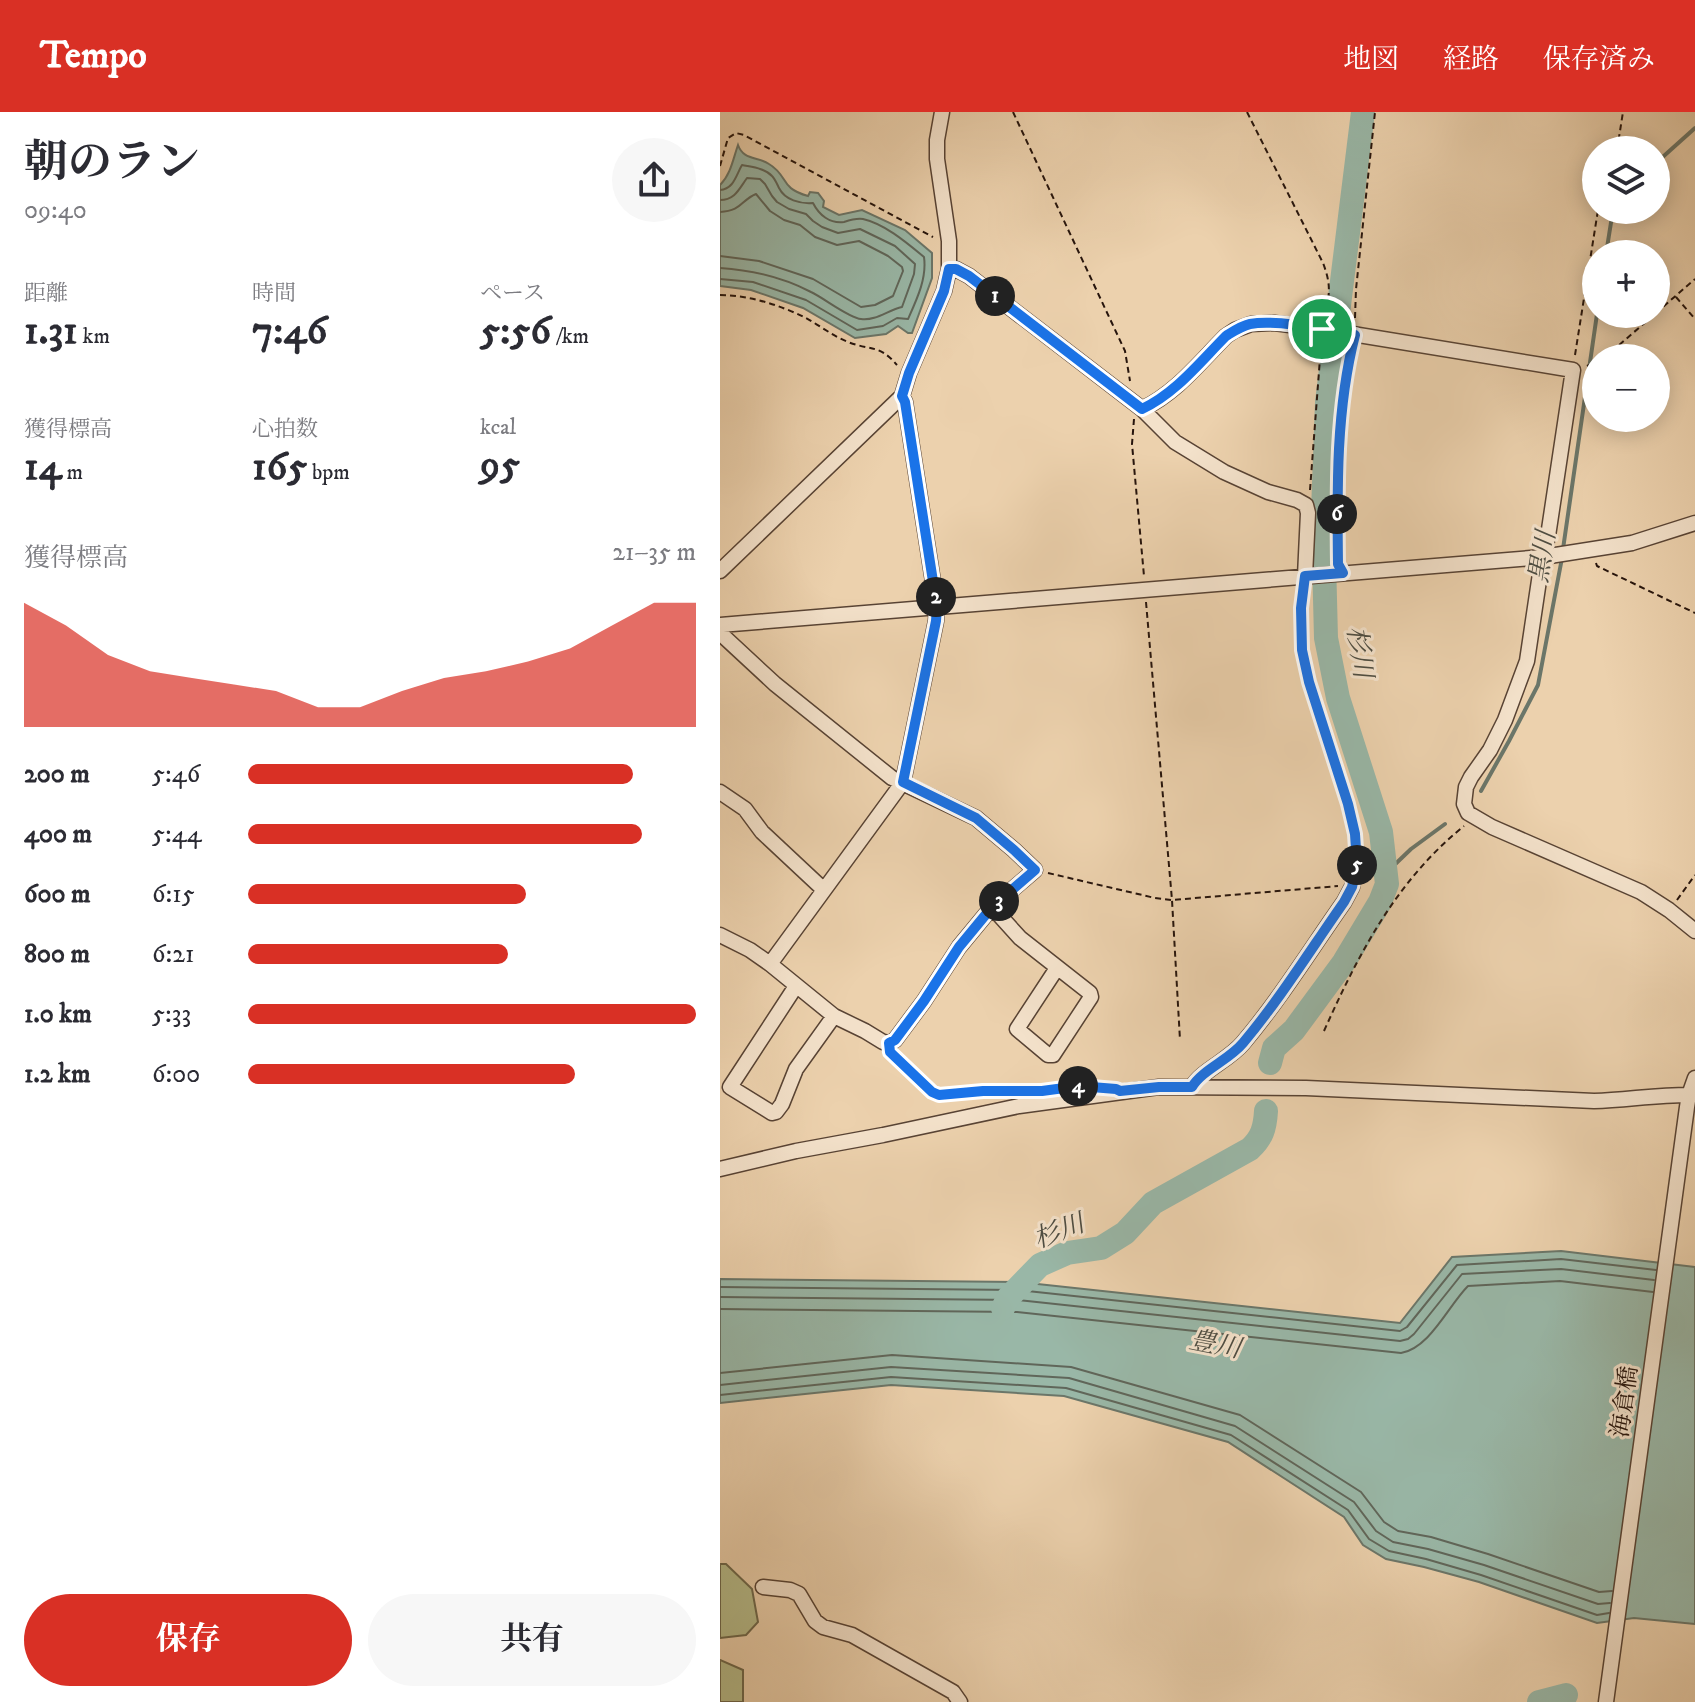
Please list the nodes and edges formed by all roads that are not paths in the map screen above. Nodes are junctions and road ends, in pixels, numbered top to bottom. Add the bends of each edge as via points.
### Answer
1 (942, 112) edge
2 (949, 269) junction
3 (902, 396) junction
4 (1142, 409) junction
5 (1695, 523) edge
6 (1548, 556) junction
7 (720, 571) edge
8 (1308, 576) junction
9 (937, 607) junction
10 (720, 625) edge
11 (720, 631) edge
12 (903, 782) junction
13 (720, 792) edge
14 (1352, 887) road end
15 (824, 890) junction
16 (992, 907) junction
17 (1695, 931) edge
18 (720, 935) edge
19 (770, 964) junction
20 (1057, 968) junction
21 (796, 986) junction
22 (834, 1016) junction
23 (1695, 1078) edge
24 (1192, 1087) junction
25 (1690, 1099) edge
26 (720, 1169) edge
27 (763, 1587) dead end
28 (960, 1702) edge
29 (1606, 1702) edge

1 - 2 street via 937,159
2 - 3 street
2 - 4 street via 969,276
3 - 7 street
3 - 9 street
4 - 6 street via 1177,386 1226,336 1251,324 1274,323 1577,369
4 - 8 street via 1175,442 1224,472 1306,505
5 - 6 street via 1632,543
6 - 8 street
6 - 17 street via 1519,686 1490,750 1466,787 1464,804 1475,818 1641,892
8 - 9 street
9 - 10 street
9 - 12 street
11 - 12 street via 795,701
12 - 15 street
12 - 16 street via 976,818 1035,870
13 - 15 street via 745,809
14 - 24 street via 1241,1046
15 - 19 street
16 - 20 street
16 - 22 street via 895,1040 883,1042
18 - 19 street
19 - 21 street
20 - 20 street via 1091,997 1053,1055 1048,1055 1017,1029
21 - 22 street
21 - 22 street via 730,1087 776,1112 796,1069
23 - 25 street, 海倉橋
24 - 25 street via 1594,1101 1675,1094
24 - 26 street via 1019,1106
25 - 29 street, 海倉橋
27 - 28 street via 799,1594 823,1627 875,1647 953,1692

